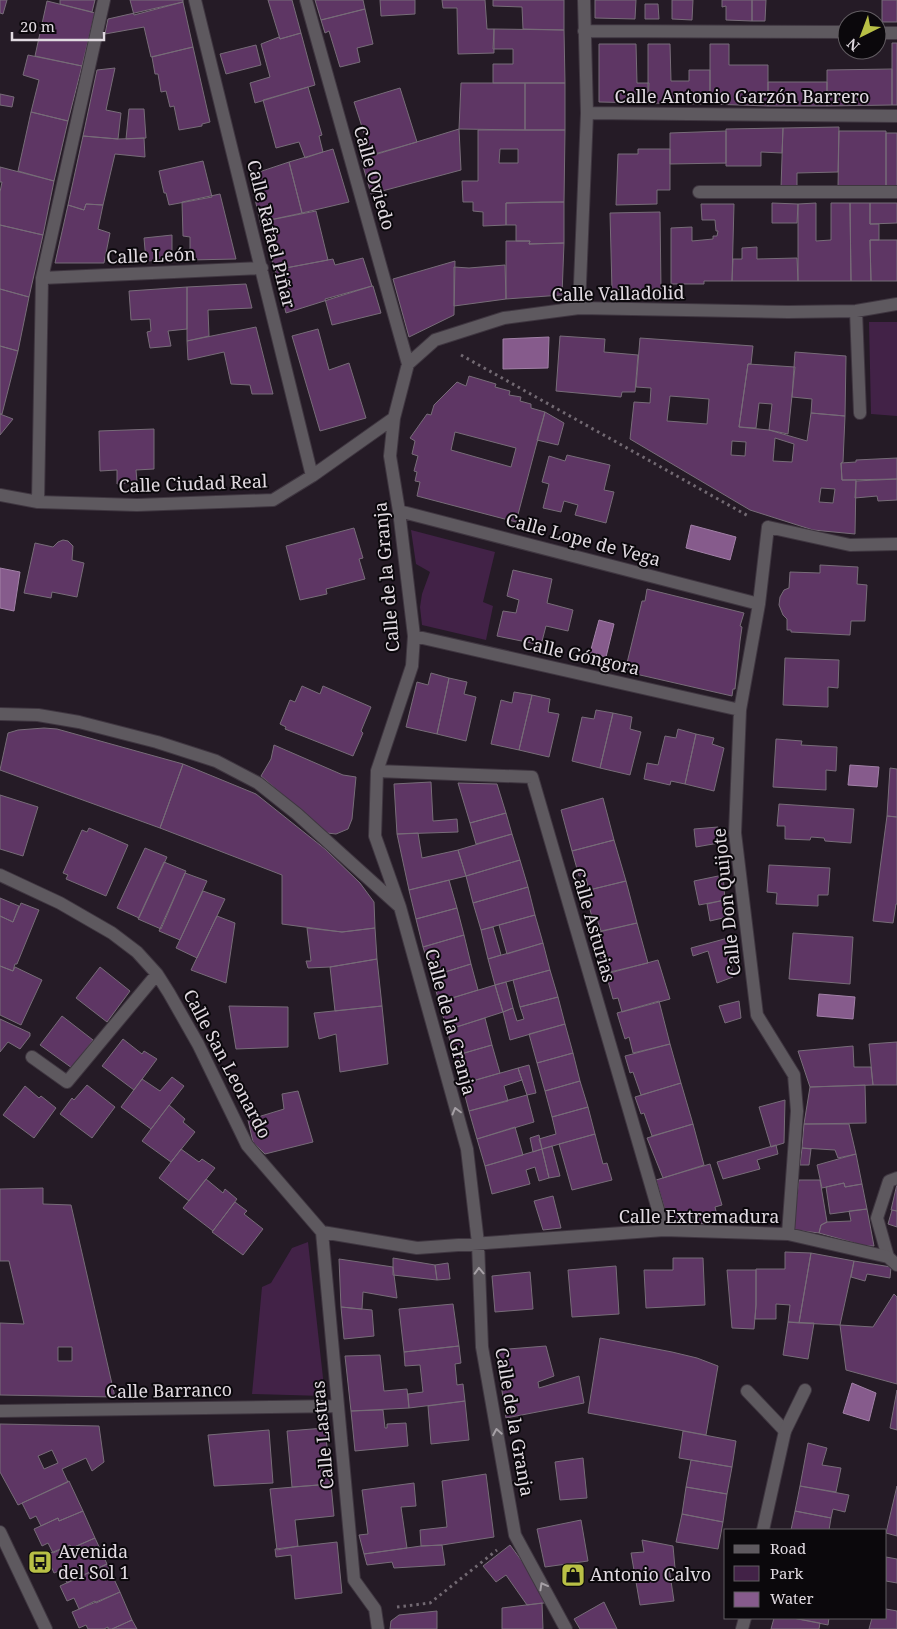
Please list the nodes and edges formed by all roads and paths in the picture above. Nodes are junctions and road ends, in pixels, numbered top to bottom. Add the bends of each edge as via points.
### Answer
1 (104, 0) edge
2 (195, 0) edge
3 (306, 0) edge
4 (584, 0) edge
5 (584, 31) junction
6 (837, 32) edge
7 (587, 114) junction
8 (897, 116) edge
9 (699, 192) dead end
10 (897, 192) edge
11 (262, 268) junction
12 (42, 278) junction
13 (897, 304) edge
14 (579, 308) junction
15 (856, 311) junction
16 (435, 340) junction
17 (408, 364) junction
18 (860, 413) dead end
19 (394, 418) junction
20 (312, 476) junction
21 (0, 495) edge
22 (38, 502) junction
23 (399, 511) junction
24 (768, 527) junction
25 (897, 544) edge
26 (759, 604) junction
27 (414, 636) junction
28 (740, 710) junction
29 (0, 714) edge
30 (377, 771) junction
31 (0, 875) edge
32 (400, 907) junction
33 (157, 974) junction
34 (32, 1057) dead end
35 (897, 1178) edge
36 (664, 1230) junction
37 (322, 1232) junction
38 (788, 1234) junction
39 (478, 1243) junction
40 (892, 1261) edge
41 (805, 1390) dead end
42 (747, 1391) dead end
43 (338, 1406) junction
44 (0, 1411) edge
45 (785, 1431) junction
46 (763, 1529) edge
47 (0, 1532) edge
48 (515, 1535) junction
49 (375, 1609) junction
50 (46, 1629) edge
51 (378, 1629) edge
52 (566, 1629) edge

1 - 12 street
2 - 11 street, Calle Rafael Piñar
3 - 17 street, Calle Oviedo
4 - 5 street
5 - 6 street
5 - 7 street
7 - 8 street, Calle Antonio Garzón Barrero
7 - 14 street
9 - 10 street
11 - 12 street, Calle León
11 - 20 street, Calle Rafael Piñar
12 - 22 street
13 - 15 street, Calle Valladolid
14 - 15 street, Calle Valladolid
14 - 16 street, Calle Valladolid via 504,318
15 - 18 street
16 - 17 street, Calle Valladolid
16 - 24 path
17 - 19 street
19 - 20 street, Calle Ciudad Real
19 - 23 street, Calle de la Granja via 390,456
20 - 22 street, Calle Ciudad Real via 273,500 137,505
21 - 22 street, Calle Ciudad Real
23 - 26 street, Calle Lope de Vega
23 - 27 street, Calle de la Granja
24 - 25 street via 850,545
24 - 26 street, Calle Don Quijote
26 - 28 street, Calle Don Quijote
27 - 28 street, Calle Góngora
27 - 30 street, Calle de la Granja via 412,666
28 - 38 street, Calle Don Quijote via 735,832 757,1015 794,1075 797,1111
29 - 32 street via 38,715 79,722 216,761 258,783
30 - 32 street, Calle de la Granja via 375,836
30 - 36 street, Calle Asturias via 532,777
31 - 33 street, Calle San Leonardo via 60,903 112,933 137,952
39 -> 32 street, Calle de la Granja via 467,1149
33 - 34 street via 67,1082
33 - 37 street, Calle San Leonardo via 198,1044 247,1144
35 - 40 street via 889,1181 877,1218
36 - 38 street, Calle Extremadura
36 - 39 street, Calle Extremadura
37 - 39 street via 417,1248
37 - 43 street, Calle Lastras
38 - 40 street, Calle Extremadura
48 -> 39 street, Calle de la Granja via 482,1346
41 - 45 street
42 - 45 street
43 - 44 street, Calle Barranco
43 - 49 street, Calle Lastras via 354,1580
45 - 46 street
47 - 50 street
48 - 49 path via 430,1603
52 -> 48 street, Calle de la Granja
49 - 51 street, Calle Lastras

